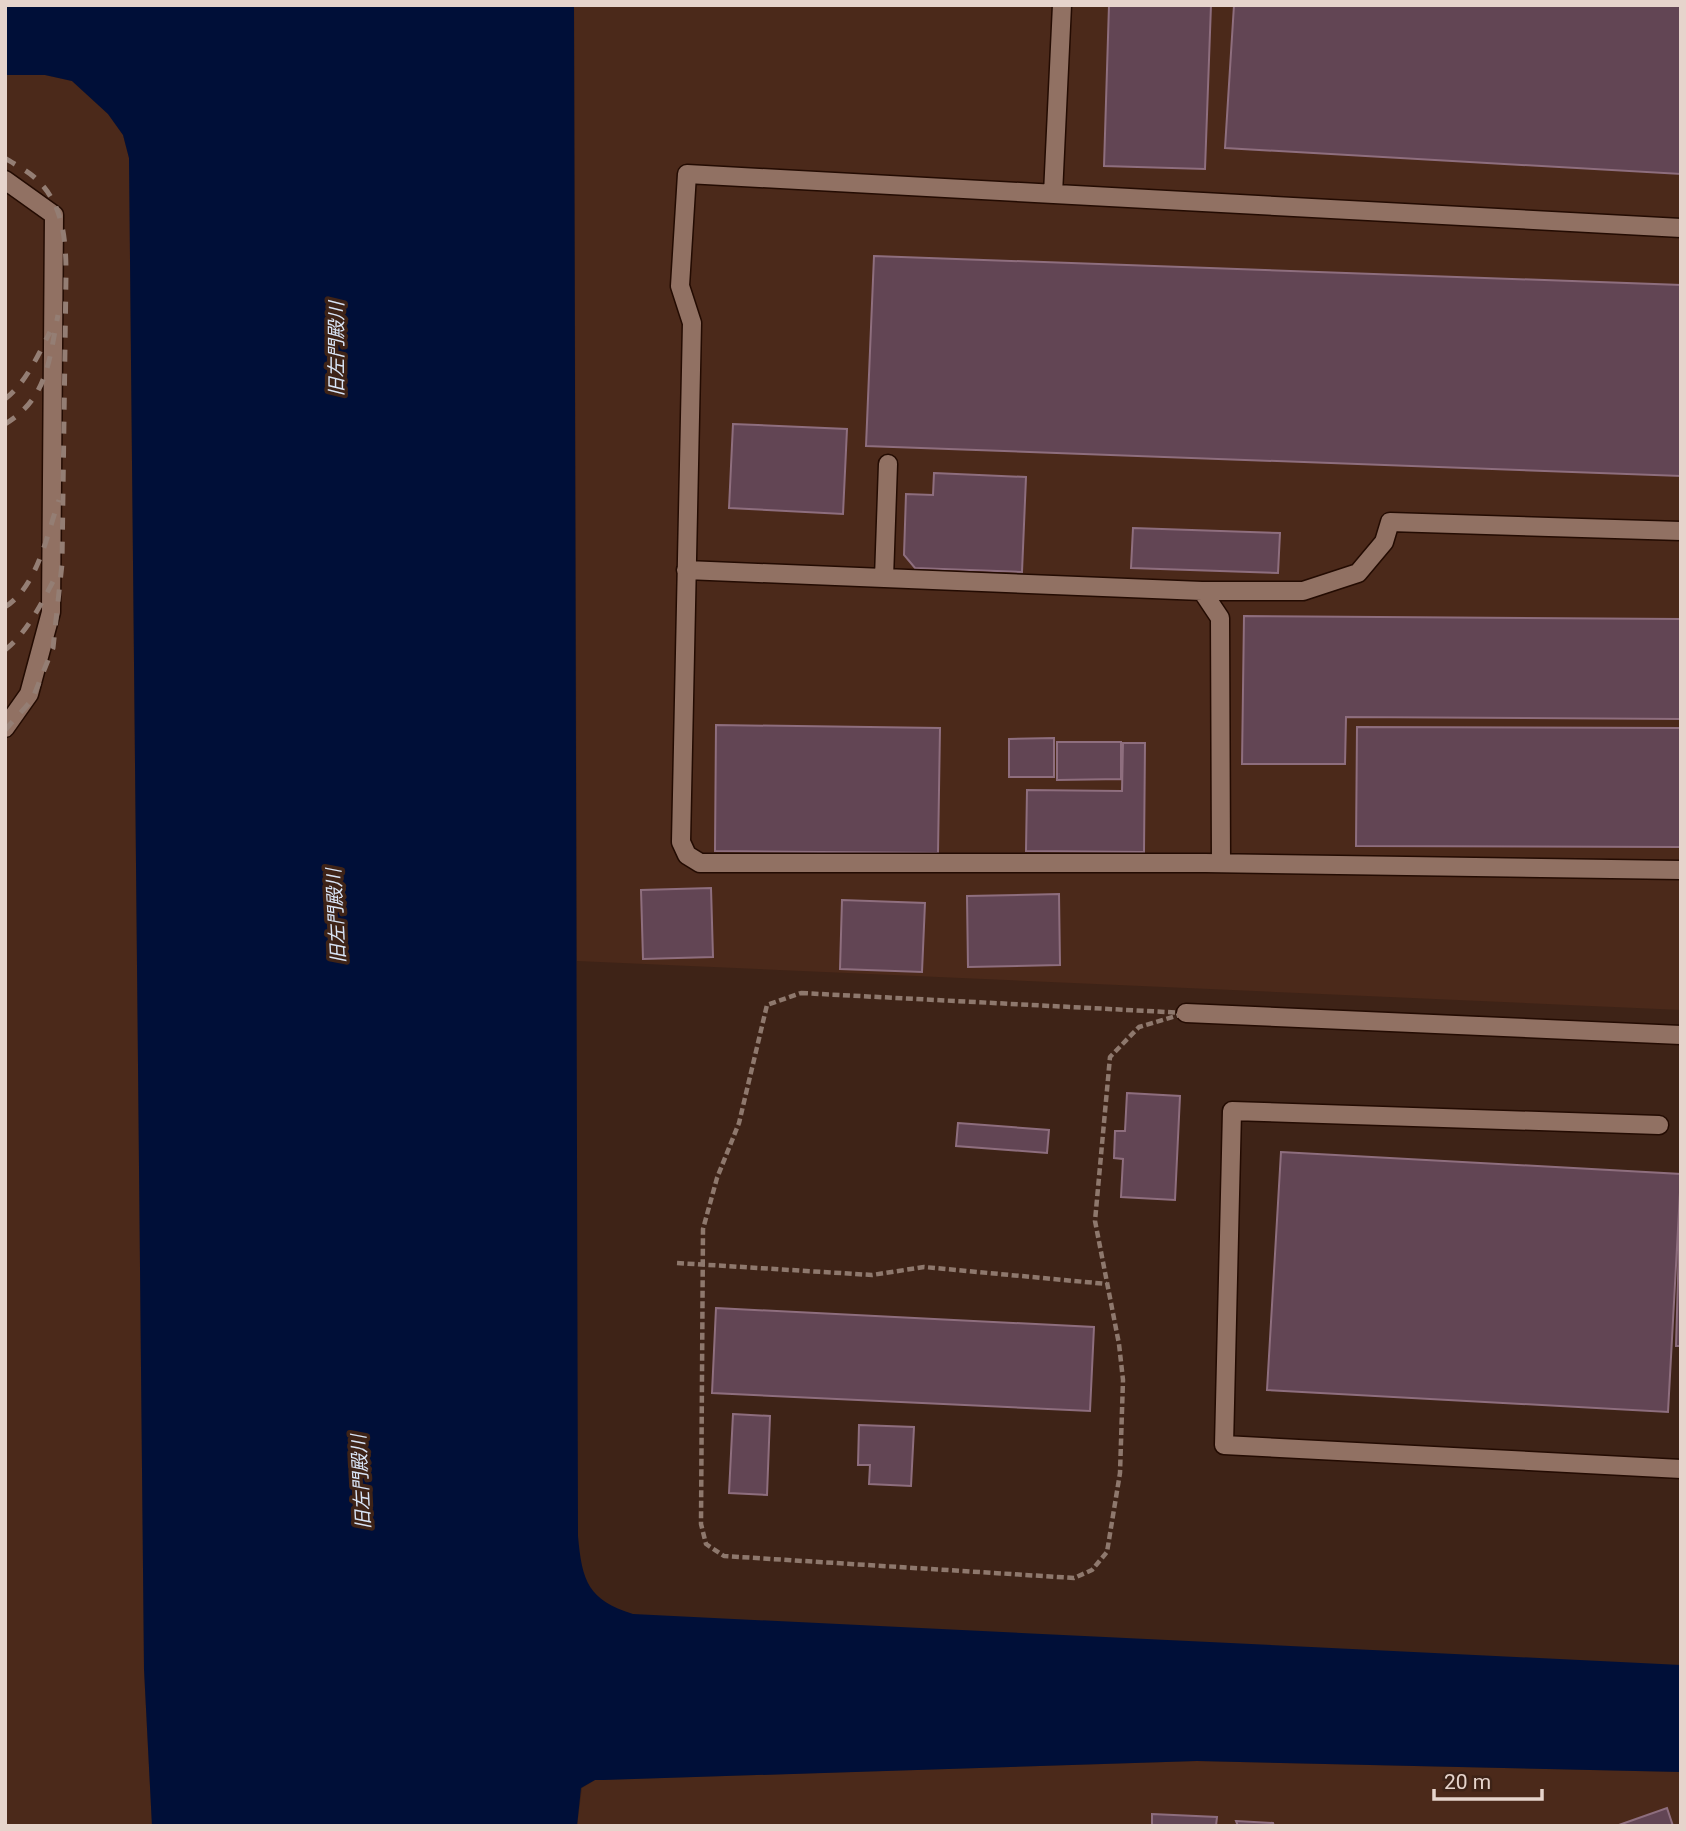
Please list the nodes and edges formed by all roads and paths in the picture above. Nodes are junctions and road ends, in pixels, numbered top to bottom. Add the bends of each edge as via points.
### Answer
1 (1062, 5) edge
2 (5, 180) edge
3 (1053, 194) junction
4 (1681, 228) edge
5 (888, 464) dead end
6 (1681, 531) edge
7 (686, 570) junction
8 (884, 578) junction
9 (1202, 591) junction
10 (5, 728) edge
11 (1221, 863) junction
12 (1681, 870) edge
13 (1186, 1013) junction
14 (1681, 1035) edge
15 (1659, 1125) dead end
16 (677, 1263) dead end
17 (702, 1264) junction
18 (1107, 1284) junction
19 (1681, 1469) edge

1 - 3 street
2 - 10 street via 54,215 54,243 51,612 29,694
3 - 4 street
3 - 7 street via 687,174 680,286 692,323
5 - 8 street
6 - 9 street via 1390,522 1384,542 1358,573 1303,591
7 - 8 street
7 - 11 street via 681,842 687,855 700,863
8 - 9 street
9 - 11 street via 1220,618
11 - 12 street
13 - 14 street
13 - 17 path via 801,993 767,1005 739,1123 703,1229
13 - 18 path via 1139,1027 1110,1058 1095,1221
15 - 19 street via 1232,1111 1224,1445
16 - 17 path
17 - 18 path via 872,1275 924,1267
17 - 18 path via 701,1524 706,1544 724,1556 1074,1578 1092,1570 1107,1552 1120,1474 1123,1380

